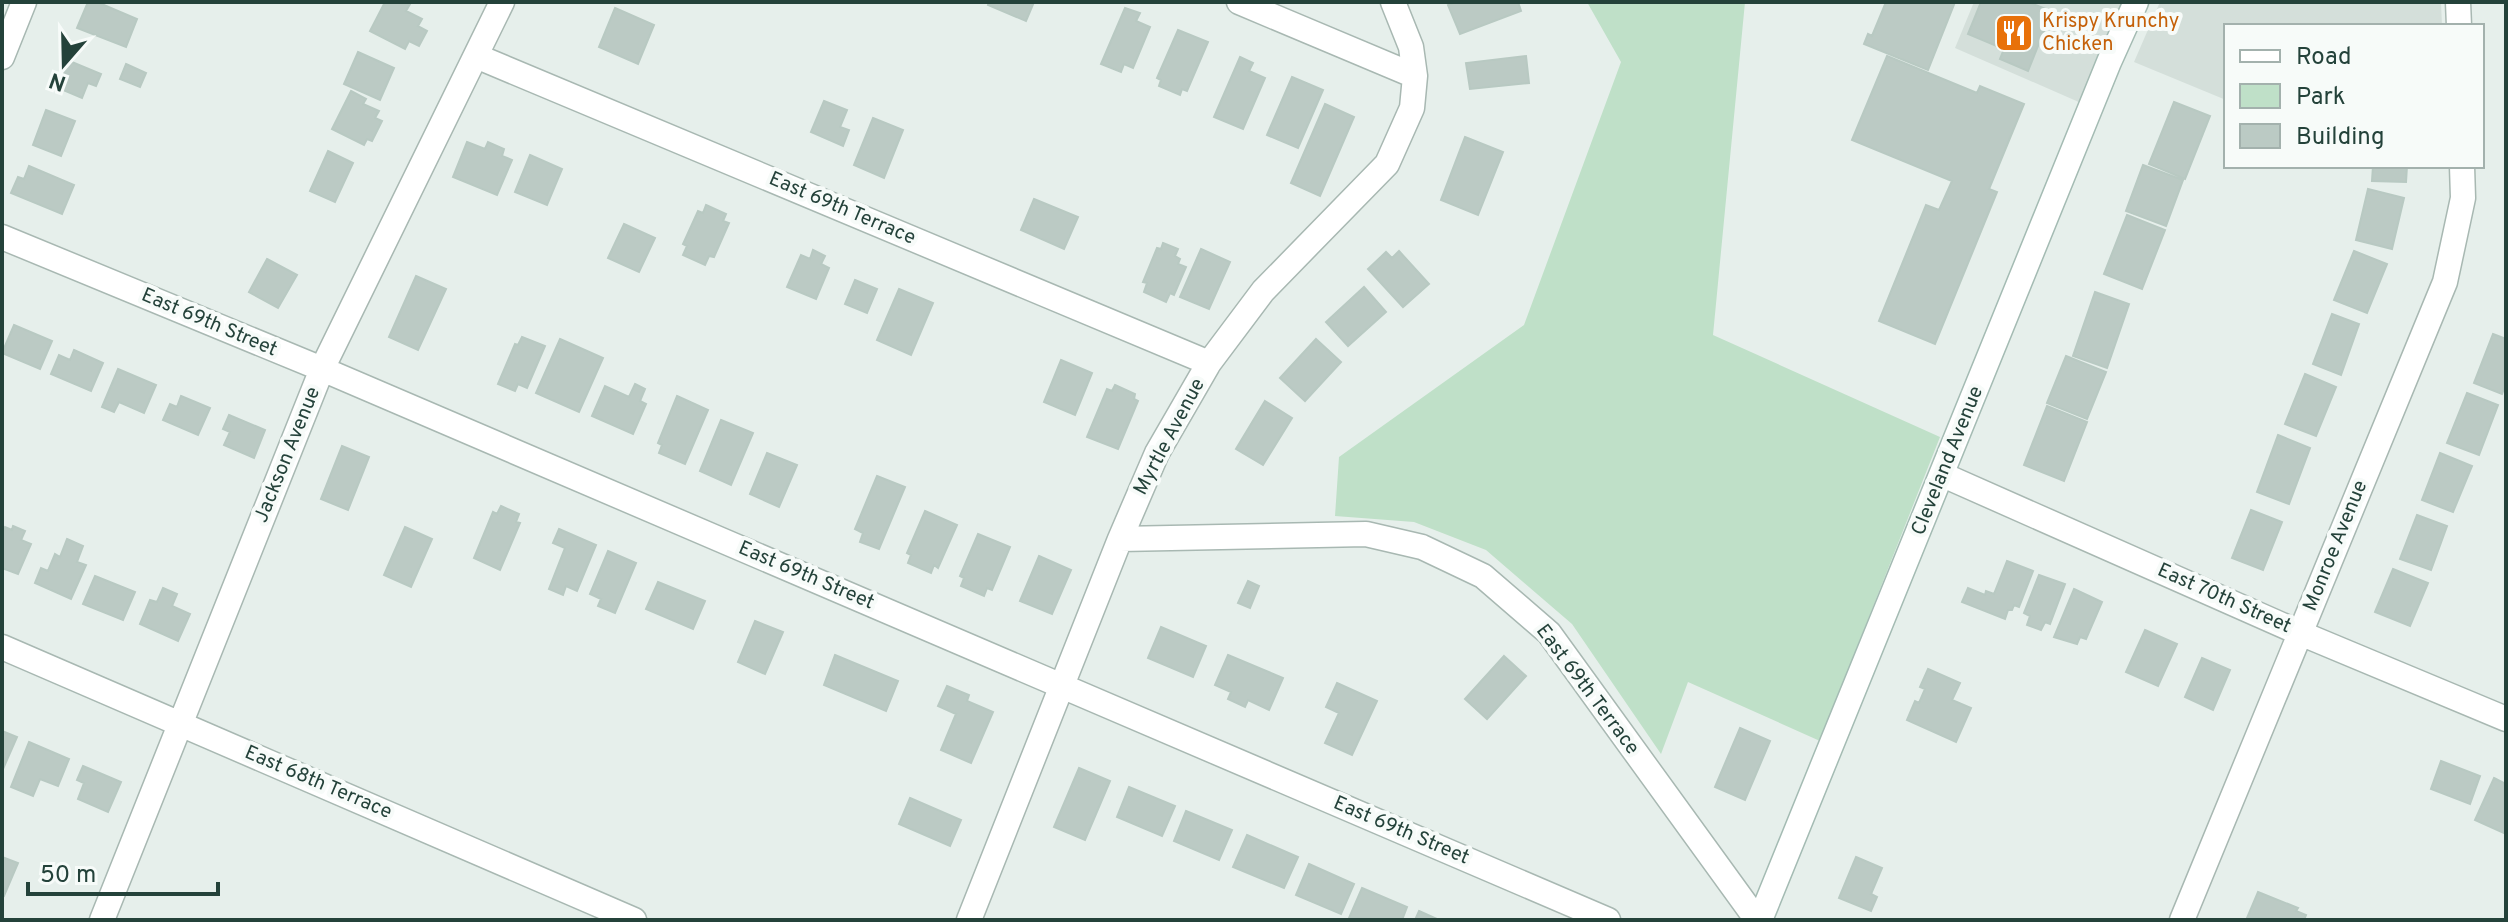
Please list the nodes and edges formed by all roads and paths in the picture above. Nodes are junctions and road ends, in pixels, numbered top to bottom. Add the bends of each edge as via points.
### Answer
1 (24, 2) edge
2 (502, 2) edge
3 (1239, 2) edge
4 (1393, 2) edge
5 (2136, 2) edge
6 (2458, 2) edge
7 (2459, 24) edge
8 (476, 56) junction
9 (2, 57) edge
10 (1415, 76) junction
11 (2462, 168) edge
12 (2, 237) edge
13 (1209, 363) junction
14 (322, 369) junction
15 (1943, 475) junction
16 (1120, 539) junction
17 (2300, 633) junction
18 (2, 647) edge
19 (1063, 686) junction
20 (2506, 719) edge
21 (180, 724) junction
22 (102, 920) edge
23 (634, 920) edge
24 (969, 920) edge
25 (1608, 920) edge
26 (1759, 920) edge
27 (2182, 920) edge

1 - 9 street
2 - 8 street, Jackson Avenue
3 - 10 street
4 - 10 street, Myrtle Avenue via 1411,47
5 - 15 street, Cleveland Avenue
6 - 7 street
8 - 13 street, East 69th Terrace
8 - 14 street, Jackson Avenue
10 - 13 street, Myrtle Avenue via 1412,108 1387,164 1263,291
11 - 17 street, Monroe Avenue via 2463,198 2445,282
12 - 14 street, East 69th Street
13 - 16 street, Myrtle Avenue via 1157,453
14 - 19 street, East 69th Street
14 - 21 street, Jackson Avenue
15 - 17 street, East 70th Street
15 - 26 street, Cleveland Avenue
16 - 19 street, Myrtle Avenue
16 - 26 street, East 69th Terrace via 1366,534 1422,547 1483,576 1549,633
17 - 20 street, East 70th Street
17 - 27 street, Monroe Avenue
18 - 21 street, East 68th Terrace
19 - 24 street, Myrtle Avenue
19 - 25 street, East 69th Street
21 - 22 street, Jackson Avenue
21 - 23 street, East 68th Terrace

